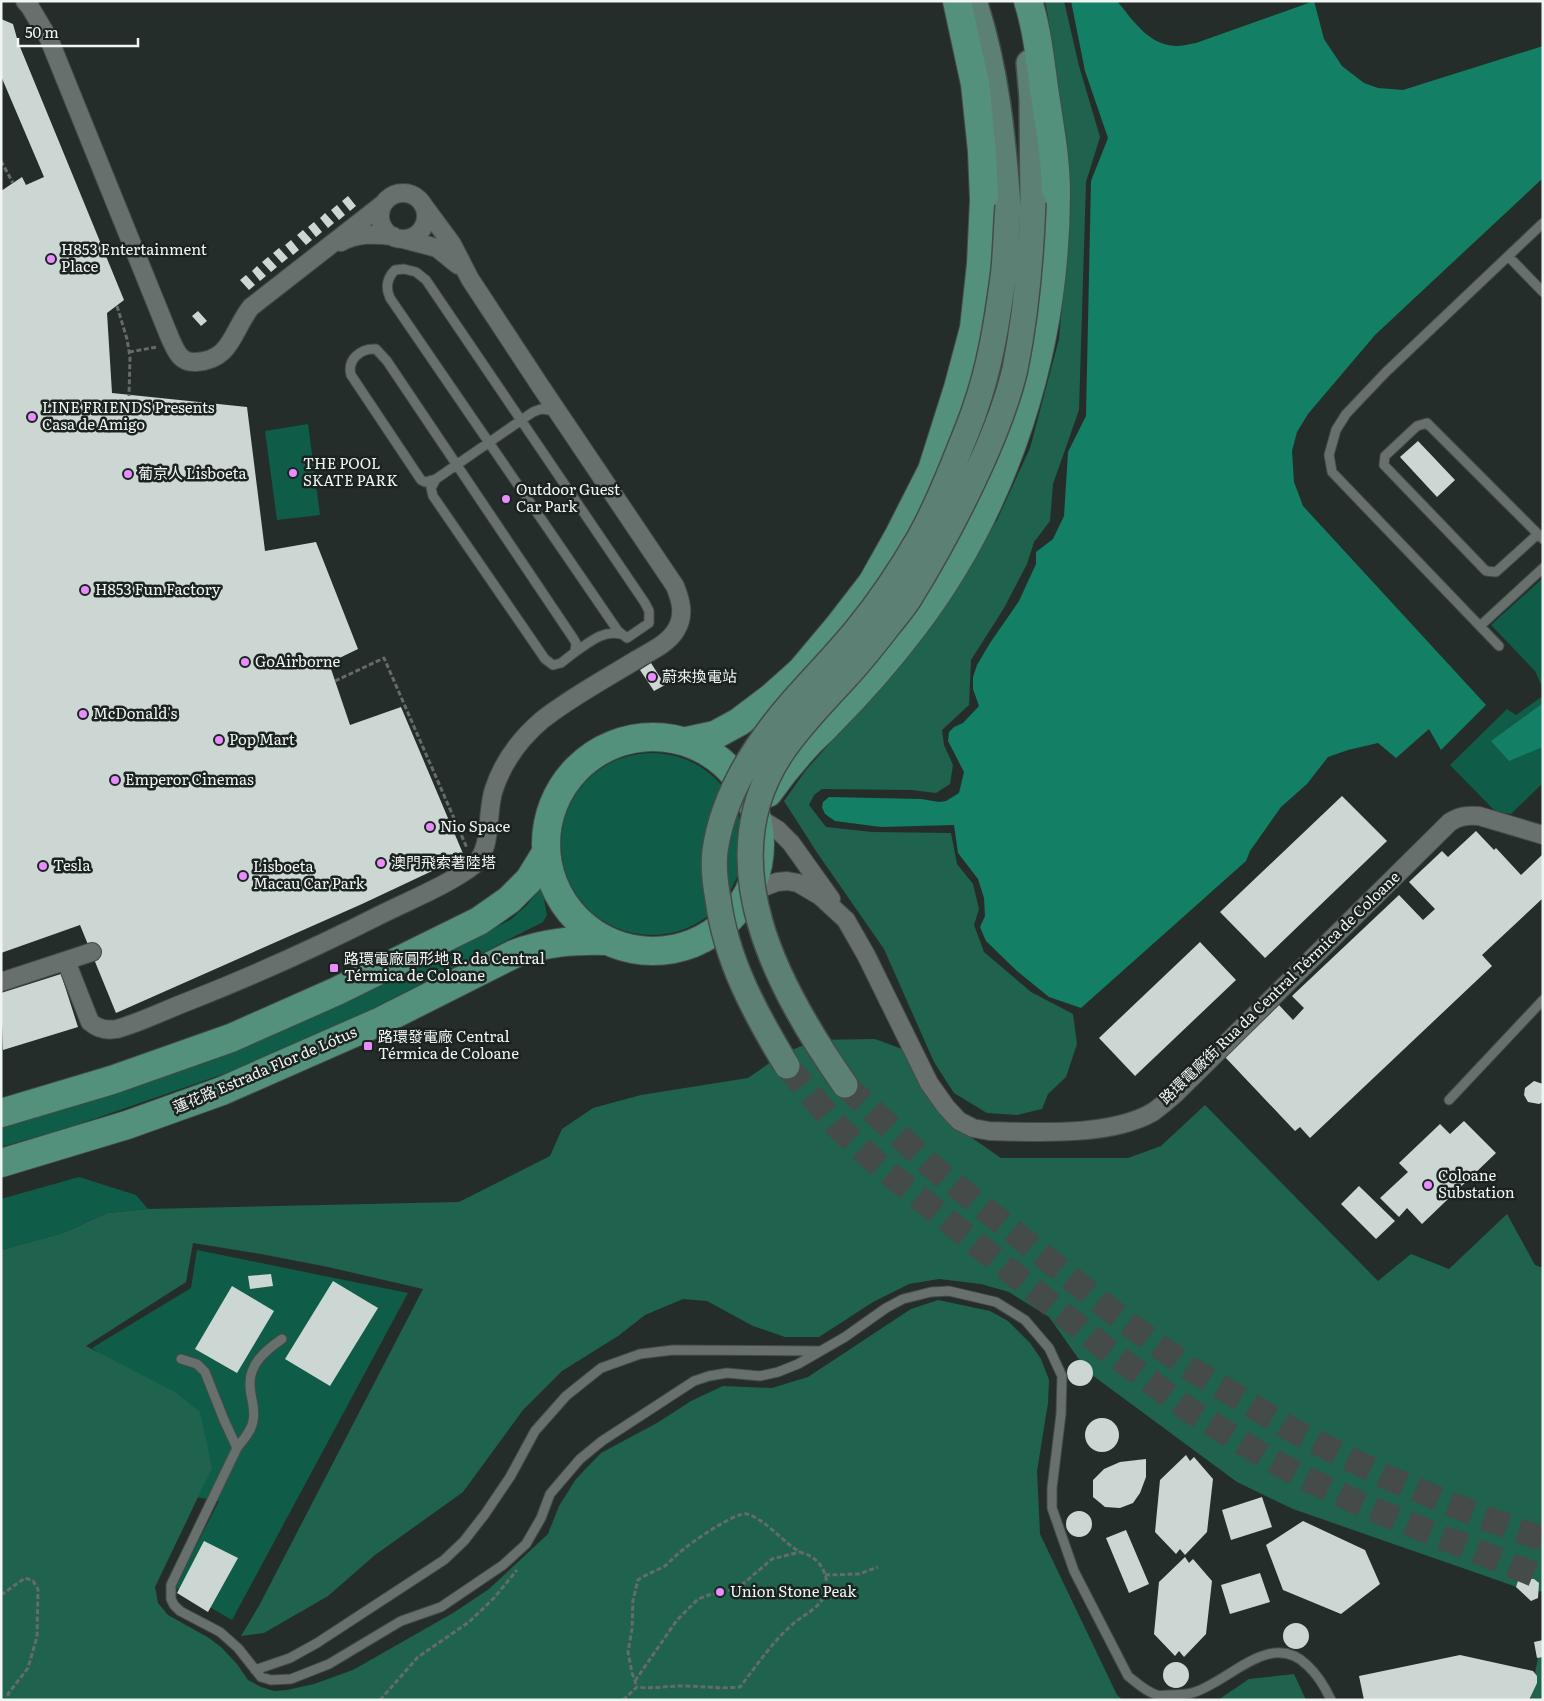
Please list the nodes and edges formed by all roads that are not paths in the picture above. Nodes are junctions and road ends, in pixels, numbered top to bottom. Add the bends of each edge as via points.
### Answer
1 (25, 1) edge
2 (957, 1) edge
3 (974, 1) edge
4 (1022, 1) edge
5 (1028, 1) edge
6 (421, 202) junction
7 (383, 204) junction
8 (1543, 223) edge
9 (398, 237) junction
10 (322, 251) junction
11 (1508, 256) junction
12 (470, 279) junction
13 (1543, 292) edge
14 (541, 387) junction
15 (558, 411) junction
16 (533, 412) junction
17 (521, 420) junction
18 (489, 442) junction
19 (456, 464) junction
20 (436, 479) junction
21 (1540, 537) edge
22 (1543, 568) edge
23 (1480, 626) junction
24 (620, 634) junction
25 (1499, 646) dead end
26 (576, 652) junction
27 (687, 741) junction
28 (757, 817) junction
29 (1543, 835) edge
30 (545, 854) junction
31 (747, 897) junction
32 (846, 920) junction
33 (607, 941) junction
34 (92, 952) dead end
35 (66, 961) junction
36 (1, 982) edge
37 (1543, 1000) edge
38 (787, 1066) tunnel mouth
39 (845, 1085) tunnel mouth
40 (1449, 1100) dead end
41 (1, 1114) edge
42 (1, 1163) edge
43 (282, 1339) dead end
44 (820, 1351) junction
45 (181, 1359) dead end
46 (238, 1448) junction
47 (256, 1670) junction
48 (1331, 1700) edge

1 - 10 street via 49,39 178,355 191,362 214,360 221,355 251,307
2 - 27 main road via 975,84 982,151 981,264 974,328 932,470 872,583 801,671 739,722 715,735
3 - 38 main road, bridge via 998,109 1008,206 1004,275 976,409 943,490 920,536 887,589 858,628 792,702 747,764 721,824 715,853 720,914 729,951 761,1022
4 - 39 main road, bridge via 1032,98 1031,252 1014,370 999,423 959,512 908,600 783,750 764,785 753,816 750,867 754,902 765,936 789,996
5 - 28 main road via 1051,135 1056,193 1046,310 1033,372 1012,445 988,504 949,575 914,627 866,684 784,771 767,795
6 - 7 street via 401,193
6 - 9 street via 425,222 416,234
6 - 12 street via 452,244
7 - 9 street via 381,222 386,231
7 - 10 street
8 - 11 lane
9 - 10 street via 362,236 344,240
9 - 12 street via 437,248
11 - 13 lane
11 - 23 lane via 1346,414 1336,430 1329,455 1332,472
12 - 14 street
14 - 15 street
14 - 16 lane via 540,400
15 - 16 lane via 545,409
15 - 35 street via 675,586 682,609 680,621 676,632 668,639 566,703 522,739 503,767 494,789 486,847 481,857 439,885 311,949 236,983 110,1030 90,1022
16 - 17 lane
17 - 18 lane
17 - 18 lane via 426,280 416,272 395,270 388,279 390,298
17 - 24 lane via 649,611 649,623 627,638
18 - 19 lane
18 - 24 lane
19 - 20 lane
19 - 20 lane via 381,353 369,348 360,352 351,361 351,375 421,480
19 - 26 lane via 573,638
20 - 26 lane via 431,488 433,496 545,659 557,665
21 - 21 lane via 1427,423 1417,426 1385,456 1384,465 1486,572 1496,572
22 - 23 lane
23 - 25 lane
24 - 26 lane via 603,634
27 - 28 main road via 733,770 749,794
27 - 30 main road via 639,737 607,746 580,764 559,790 547,821
28 - 31 main road via 756,880
28 - 32 street via 791,843
29 - 32 street, 路環電廠街 Rua da Central Térmica de Coloane via 1479,816 1460,816 1450,822 1174,1095 1138,1118 1090,1130 989,1131 959,1121 929,1083
30 - 33 main road via 552,883 564,905 577,921
30 - 41 main road via 529,880 509,900 479,921 336,990 231,1038 112,1080
31 - 32 street, 路環電廠街 Rua da Central Térmica de Coloane via 776,882 798,883 820,896
31 - 33 main road via 731,917 700,940 674,949 659,952 642,950
33 - 42 main road, 蓮花路 Estrada Flor de Lótus via 583,940 535,946 222,1091 127,1125
34 - 35 street
35 - 36 street
37 - 40 lane
43 - 46 lane via 266,1351 251,1373 253,1423
44 - 47 lane via 778,1372 760,1376 727,1373 709,1376 683,1387 602,1441 580,1459 550,1494 526,1544 503,1565 441,1607 401,1621 329,1664 291,1679 271,1680
44 - 47 lane via 673,1350 640,1354 601,1368 566,1396 534,1431 510,1477 485,1514 444,1560 317,1643 290,1658
44 - 48 lane via 886,1308 903,1299 931,1292 949,1292 996,1302 1025,1320 1049,1348 1062,1376 1052,1508 1074,1571 1128,1676 1158,1695 1179,1695 1195,1692 1260,1656 1279,1652 1298,1656 1313,1670
45 - 46 lane via 197,1364 204,1372
46 - 47 lane via 170,1586 170,1592 174,1605 180,1611 220,1632

